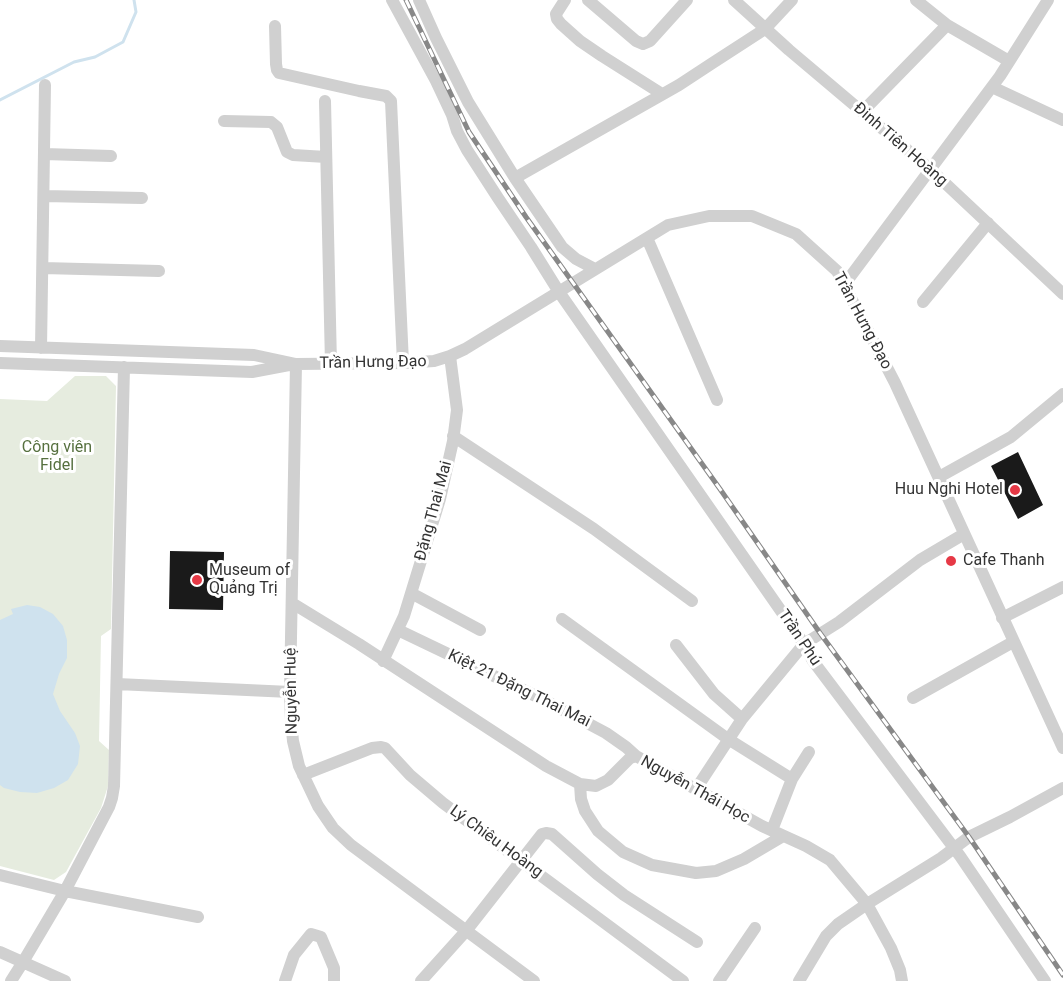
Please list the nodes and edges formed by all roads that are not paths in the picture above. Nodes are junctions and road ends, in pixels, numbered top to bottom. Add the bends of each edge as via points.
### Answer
1 (392, 0) edge
2 (419, 0) edge
3 (565, 0) edge
4 (588, 0) edge
5 (687, 0) edge
6 (734, 0) edge
7 (792, 0) edge
8 (916, 0) edge
9 (1048, 0) edge
10 (947, 25) junction
11 (275, 26) dead end
12 (765, 29) junction
13 (1009, 61) junction
14 (45, 85) dead end
15 (992, 87) junction
16 (662, 94) junction
17 (326, 100) dead end
18 (862, 112) junction
19 (1063, 120) edge
20 (224, 121) dead end
21 (44, 154) junction
22 (111, 156) dead end
23 (326, 157) junction
24 (930, 169) junction
25 (515, 178) junction
26 (44, 196) junction
27 (142, 198) dead end
28 (988, 223) junction
29 (647, 238) junction
30 (43, 268) junction
31 (595, 269) junction
32 (159, 271) dead end
33 (844, 285) junction
34 (559, 292) junction
35 (1063, 294) edge
36 (923, 302) dead end
37 (0, 346) edge
38 (41, 348) junction
39 (450, 356) junction
40 (0, 363) edge
41 (404, 363) junction
42 (296, 364) junction
43 (331, 364) junction
44 (124, 367) junction
45 (1063, 394) edge
46 (717, 400) dead end
47 (453, 436) junction
48 (939, 477) junction
49 (964, 534) junction
50 (1063, 587) edge
51 (411, 593) junction
52 (692, 601) dead end
53 (292, 603) junction
54 (1002, 618) junction
55 (562, 619) dead end
56 (398, 630) junction
57 (480, 630) dead end
58 (1013, 642) junction
59 (804, 644) junction
60 (676, 645) dead end
61 (383, 661) junction
62 (117, 684) junction
63 (290, 693) junction
64 (913, 698) dead end
65 (742, 719) junction
66 (728, 739) junction
67 (1063, 748) edge
68 (809, 753) dead end
69 (636, 756) junction
70 (303, 775) junction
71 (792, 779) junction
72 (580, 784) junction
73 (1063, 788) edge
74 (696, 789) junction
75 (777, 833) junction
76 (954, 848) junction
77 (522, 861) junction
78 (0, 875) edge
79 (65, 891) junction
80 (867, 904) junction
81 (198, 917) dead end
82 (755, 928) dead end
83 (466, 931) junction
84 (697, 942) dead end
85 (0, 952) edge
86 (23, 962) junction
87 (11, 981) edge
88 (65, 981) edge
89 (285, 981) edge
90 (334, 981) edge
91 (422, 981) edge
92 (534, 981) edge
93 (683, 981) edge
94 (719, 981) edge
95 (799, 981) edge
96 (902, 981) edge
97 (1045, 981) edge

1 - 34 street, Trần Phú via 436,81 467,150
2 - 25 street via 468,102
3 - 16 street via 556,14 561,24 580,41
4 - 5 street via 643,44
6 - 12 street, Đinh Tiên Hoàng
7 - 12 street
8 - 10 street
9 - 13 street
10 - 13 street
10 - 18 street
11 - 41 street via 279,73 386,96 391,101
12 - 16 street
12 - 18 street, Đinh Tiên Hoàng
13 - 15 street
14 - 21 street
15 - 19 street
15 - 24 street
16 - 25 street
17 - 23 street
18 - 24 street, Đinh Tiên Hoàng
20 - 23 street via 271,122 287,152
21 - 22 street
21 - 26 street
23 - 43 street
24 - 28 street, Đinh Tiên Hoàng
24 - 33 street
25 - 31 street via 562,247
26 - 27 street
26 - 30 street
28 - 35 street, Đinh Tiên Hoàng
28 - 36 street
29 - 31 street, Trần Hưng Đạo
29 - 33 street, Trần Hưng Đạo via 668,225 709,216 752,216 796,234 837,271
29 - 46 street
30 - 32 street
30 - 38 street
31 - 34 street, Trần Hưng Đạo
33 - 48 street, Trần Hưng Đạo
34 - 39 street, Trần Hưng Đạo
34 - 59 street, Trần Phú
37 - 38 street, Trần Hưng Đạo
38 - 42 street, Trần Hưng Đạo via 254,355
39 - 41 street, Trần Hưng Đạo
39 - 47 street, Đặng Thai Mai via 457,410
40 - 44 street, Trần Hưng Đạo
41 - 43 street, Trần Hưng Đạo
42 - 43 street, Trần Hưng Đạo
42 - 44 street, Trần Hưng Đạo via 252,372
42 - 53 street, Nguyễn Huệ
44 - 62 street
45 - 48 street via 1011,437
47 - 51 street, Đặng Thai Mai via 440,499
47 - 52 street via 594,529
48 - 49 street, Trần Hưng Đạo
49 - 54 street, Trần Hưng Đạo
49 - 59 street via 920,560
50 - 54 street
51 - 56 street, Đặng Thai Mai
51 - 57 street
53 - 61 street
53 - 63 street, Nguyễn Huệ
54 - 58 street, Trần Hưng Đạo
55 - 66 street
56 - 61 street, Đặng Thai Mai
56 - 69 street, Kiệt 21 Đặng Thai Mai via 542,699 606,733
58 - 64 street
58 - 67 street, Trần Hưng Đạo
59 - 65 street
59 - 76 street, Trần Phú
60 - 65 street via 714,694
61 - 72 street
62 - 63 street
62 - 79 street via 112,798
63 - 70 street, Nguyễn Huệ via 293,741
65 - 66 street
66 - 71 street
66 - 74 street
68 - 71 street
69 - 72 street, Nguyễn Thái Học via 596,786
69 - 74 street, Nguyễn Thái Học
70 - 77 street, Lý Chiêu Hoàng via 372,748 385,748 427,790
70 - 83 street, Nguyễn Huệ via 333,828
71 - 75 street
72 - 75 street via 582,804 598,831 623,852 652,865 712,872 744,859
73 - 76 street
74 - 75 street, Nguyễn Thái Học
75 - 80 street, Nguyễn Thái Học via 830,860
76 - 80 street
76 - 97 street, Trần Phú
77 - 83 street
77 - 84 street via 542,834 552,834 624,895
77 - 93 street, Lý Chiêu Hoàng
78 - 79 street
79 - 81 street
79 - 86 street
80 - 95 street via 826,936
80 - 96 street, Nguyễn Thái Học via 891,948
82 - 94 street
83 - 91 street
83 - 92 street, Nguyễn Huệ
85 - 86 street
86 - 87 street
86 - 88 street
89 - 90 street via 294,955 311,934 321,937 334,968

